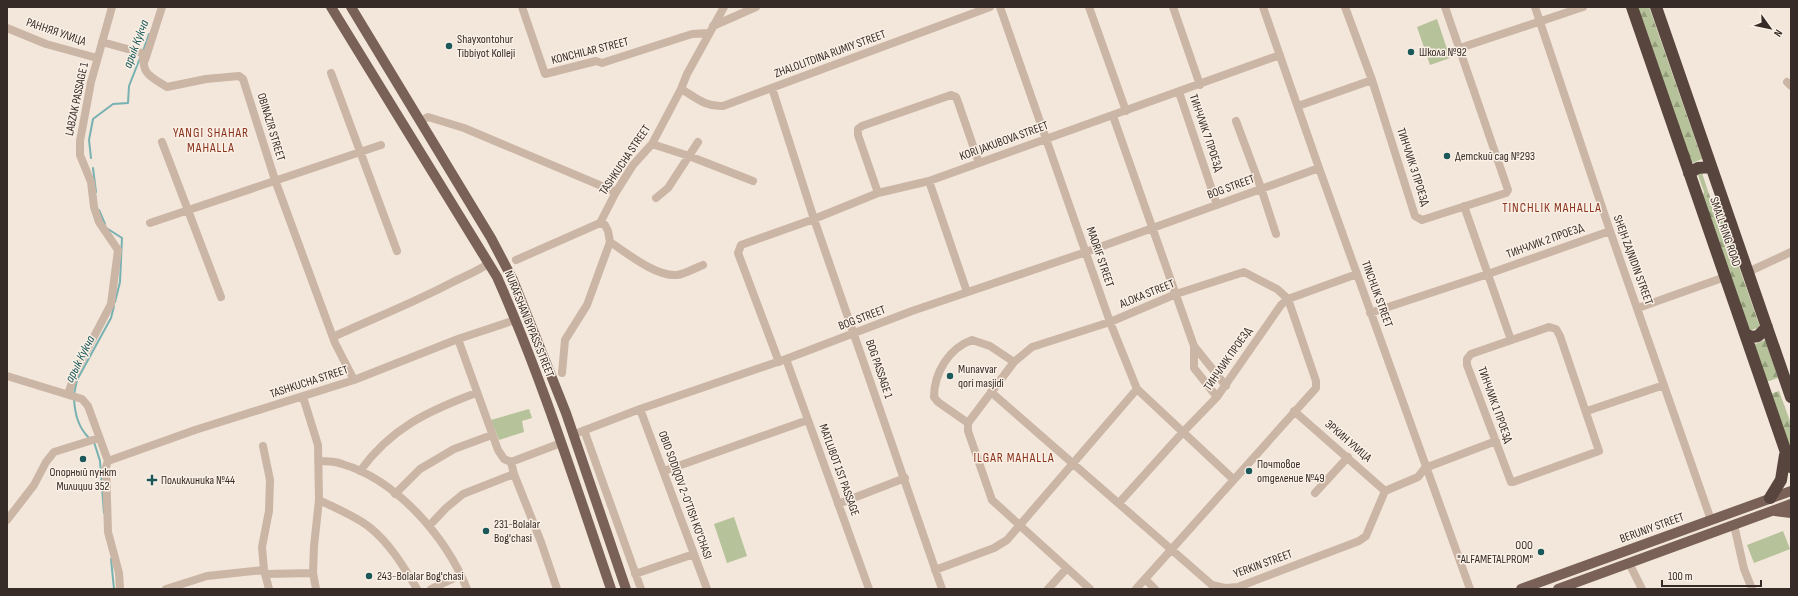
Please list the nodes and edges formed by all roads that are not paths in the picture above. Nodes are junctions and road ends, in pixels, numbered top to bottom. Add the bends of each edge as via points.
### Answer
1 (112, 7) edge
2 (162, 7) edge
3 (331, 7) edge
4 (351, 7) edge
5 (522, 7) edge
6 (724, 7) edge
7 (756, 7) edge
8 (990, 7) edge
9 (1000, 7) edge
10 (1089, 7) edge
11 (1173, 7) edge
12 (1263, 7) edge
13 (1346, 7) edge
14 (1445, 7) edge
15 (1535, 7) edge
16 (1583, 7) edge
17 (1632, 7) edge
18 (1656, 7) edge
19 (1540, 22) junction
20 (7, 28) edge
21 (711, 30) junction
22 (102, 42) junction
23 (1460, 48) junction
24 (1280, 55) junction
25 (97, 58) junction
26 (144, 60) junction
27 (331, 73) dead end
28 (1372, 80) junction
29 (1200, 84) junction
30 (772, 88) junction
31 (681, 89) junction
32 (1179, 92) junction
33 (1298, 106) junction
34 (1126, 111) junction
35 (1113, 116) junction
36 (420, 121) junction
37 (1236, 121) dead end
38 (1045, 138) junction
39 (162, 142) dead end
40 (698, 142) dead end
41 (652, 144) junction
42 (381, 145) dead end
43 (361, 152) junction
44 (689, 156) junction
45 (979, 163) junction
46 (1710, 167) junction
47 (1319, 168) junction
48 (1689, 173) junction
49 (275, 180) junction
50 (753, 181) dead end
51 (929, 181) junction
52 (1262, 188) junction
53 (616, 192) junction
54 (878, 193) junction
55 (656, 198) dead end
56 (1217, 205) junction
57 (1464, 206) junction
58 (190, 211) junction
59 (814, 219) junction
60 (150, 223) dead end
61 (600, 223) junction
62 (1152, 228) junction
63 (1610, 231) junction
64 (1276, 234) dead end
65 (610, 242) junction
66 (739, 249) joint
67 (397, 251) dead end
68 (1086, 252) junction
69 (1791, 252) edge
70 (516, 260) dead end
71 (489, 263) junction
72 (703, 265) dead end
73 (1748, 272) junction
74 (1357, 274) junction
75 (1488, 274) junction
76 (1725, 277) junction
77 (967, 292) junction
78 (1176, 294) junction
79 (221, 297) dead end
80 (1288, 300) junction
81 (1638, 308) junction
82 (1370, 313) junction
83 (515, 320) junction
84 (1110, 322) junction
85 (1767, 328) junction
86 (854, 334) junction
87 (1745, 334) junction
88 (332, 337) junction
89 (458, 339) junction
90 (1511, 340) junction
91 (1194, 346) junction
92 (783, 361) junction
93 (1014, 362) junction
94 (562, 373) dead end
95 (7, 376) edge
96 (354, 380) junction
97 (1664, 385) junction
98 (1226, 386) junction
99 (1138, 389) junction
100 (991, 392) junction
101 (476, 393) junction
102 (68, 394) junction
103 (303, 397) junction
104 (1217, 397) junction
105 (1791, 397) edge
106 (640, 409) junction
107 (1294, 411) junction
108 (1587, 411) junction
109 (808, 420) junction
110 (968, 423) junction
111 (1183, 432) junction
112 (492, 435) junction
113 (99, 438) junction
114 (1496, 441) junction
115 (561, 443) junction
116 (263, 446) dead end
117 (1786, 452) junction
118 (1348, 457) junction
119 (108, 461) junction
120 (318, 461) junction
121 (511, 462) junction
122 (1073, 463) junction
123 (1791, 466) edge
124 (1425, 468) junction
125 (360, 471) junction
126 (664, 471) junction
127 (514, 474) junction
128 (905, 478) junction
129 (1233, 480) junction
130 (1385, 491) junction
131 (1791, 491) edge
132 (1315, 493) dead end
133 (394, 494) junction
134 (1770, 498) junction
135 (319, 500) junction
136 (1119, 503) junction
137 (838, 504) junction
138 (1791, 504) edge
139 (1773, 511) junction
140 (1791, 513) edge
141 (7, 520) edge
142 (1711, 520) junction
143 (1020, 525) junction
144 (1734, 525) junction
145 (429, 526) junction
146 (1170, 550) junction
147 (694, 554) junction
148 (1629, 563) junction
149 (1067, 568) junction
150 (935, 570) junction
151 (264, 572) junction
152 (313, 573) junction
153 (635, 574) junction
154 (461, 575) junction
155 (1145, 579) junction
156 (120, 589) edge
157 (166, 589) edge
158 (269, 589) edge
159 (316, 589) edge
160 (417, 589) edge
161 (431, 589) edge
162 (467, 589) edge
163 (557, 589) edge
164 (611, 589) edge
165 (626, 589) edge
166 (641, 589) edge
167 (707, 589) edge
168 (869, 589) edge
169 (942, 589) edge
170 (1048, 589) edge
171 (1090, 589) edge
172 (1136, 589) edge
173 (1155, 589) edge
174 (1470, 589) edge
175 (1521, 589) edge
176 (1558, 589) edge
177 (1642, 589) edge
178 (1752, 589) edge

1 - 22 street, LABZAK PASSAGE 1
2 - 26 street
3 - 71 main road, NURAFSHAN BYPASS STREET
4 - 36 main road, NURAFSHAN BYPASS STREET
5 - 21 street, KONCHILAR STREET via 546,74 596,61 602,63
6 - 21 street, TASHKUCHA STREET
7 - 21 street, KONCHILAR STREET
8 - 30 street, ZHALOLITDINA RUMIY STREET
9 - 38 street, MAORIF STREET
10 - 34 street
11 - 29 street, ТИНЧЛИК 7 ПРОЕЗД
12 - 24 street, TINCHLIK STREET
13 - 28 street, ТИНЧЛИК 3 ПРОЕЗД
14 - 23 street, ТИНЧЛИК 3 ПРОЕЗД
15 - 19 street, SHEJH ZAJNIDIN STREET
16 - 19 street
17 - 48 highway, SMALL RING ROAD
18 - 46 highway, SMALL RING ROAD
19 - 23 street
19 - 63 street, SHEJH ZAJNIDIN STREET
20 - 25 street, РАННЯЯ УЛИЦА via 46,44
21 - 31 street, TASHKUCHA STREET
22 - 25 street, LABZAK PASSAGE 1
22 - 26 street, OBINAZIR STREET via 142,53
23 - 57 street, ТИНЧЛИК 3 ПРОЕЗД via 1508,187 1506,193
24 - 29 street, KORI JAKUBOVA STREET
24 - 33 street, TINCHLIK STREET
25 - 102 street, LABZAK PASSAGE 1 via 83,121 80,155 91,182 99,222 118,250 111,304 76,371
26 - 49 street, OBINAZIR STREET via 147,73 167,87 206,79 240,76
27 - 43 street
28 - 33 street
28 - 57 street, ТИНЧЛИК 3 ПРОЕЗД via 1416,216 1422,220
29 - 32 street, KORI JAKUBOVA STREET
30 - 31 street, ZHALOLITDINA RUMIY STREET via 723,106 700,101
30 - 59 street, BOG PASSAGE 1
31 - 41 street, TASHKUCHA STREET
32 - 34 street, KORI JAKUBOVA STREET
32 - 56 street, ТИНЧЛИК 7 ПРОЕЗД
33 - 47 street, TINCHLIK STREET
34 - 35 street, KORI JAKUBOVA STREET
35 - 38 street, KORI JAKUBOVA STREET
35 - 62 street
36 - 53 street via 428,117 464,128
36 - 165 main road, NURAFSHAN BYPASS STREET via 514,280 566,413
37 - 52 street
38 - 45 street, KORI JAKUBOVA STREET
38 - 68 street, MAORIF STREET
39 - 58 street
40 - 44 street
41 - 44 street
41 - 53 street, TASHKUCHA STREET via 633,165
42 - 43 street
43 - 49 street
43 - 67 street
44 - 50 street
44 - 55 street via 668,188
45 - 51 street, KORI JAKUBOVA STREET
45 - 54 street via 956,97 951,95 858,129
46 - 48 highway via 1698,168
46 - 73 highway, SMALL RING ROAD
47 - 52 street, BOG STREET
47 - 74 street, TINCHLIK STREET
48 - 76 highway, SMALL RING ROAD
49 - 58 street
49 - 88 street, OBINAZIR STREET
51 - 54 street, KORI JAKUBOVA STREET
51 - 77 street
52 - 56 street, BOG STREET
52 - 64 street
53 - 61 street, TASHKUCHA STREET
54 - 59 street, KORI JAKUBOVA STREET
56 - 62 street, BOG STREET
57 - 75 street
58 - 60 street
58 - 79 street
59 - 66 street, KORI JAKUBOVA STREET via 741,245
59 - 86 street, BOG PASSAGE 1
61 - 65 street via 605,225
61 - 70 street
62 - 68 street, BOG STREET
62 - 78 street
63 - 75 street, ТИНЧЛИК 2 ПРОЕЗД
63 - 81 street, SHEJH ZAJNIDIN STREET
65 - 72 street via 651,269 662,273 676,275
65 - 94 street via 587,305 565,340
66 - 92 street, MATLUBOT 1ST PASSAGE via 738,253
68 - 77 street, BOG STREET
68 - 84 street, MAORIF STREET
69 - 73 street
71 - 83 main road, NURAFSHAN BYPASS STREET
71 - 88 street via 434,293
73 - 85 highway, SMALL RING ROAD
74 - 80 street, ТИНЧЛИК ПРОЕЗД
74 - 82 street, TINCHLIK STREET
75 - 82 street, ТИНЧЛИК 2 ПРОЕЗД
75 - 90 street
76 - 81 street
76 - 87 highway, SMALL RING ROAD
77 - 86 street, BOG STREET
78 - 80 street, ALOKA STREET via 1244,272 1277,289
78 - 84 street, ALOKA STREET
78 - 91 street
80 - 98 street, ТИНЧЛИК ПРОЕЗД via 1281,305
80 - 107 street via 1317,385
81 - 97 street, SHEJH ZAJNIDIN STREET
82 - 124 street, TINCHLIK STREET
83 - 89 street, TASHKUCHA STREET
83 - 115 main road, NURAFSHAN BYPASS STREET
84 - 93 street, ALOKA STREET via 1032,347
84 - 99 street, MAORIF STREET
85 - 87 highway via 1758,336
85 - 105 highway, SMALL RING ROAD
86 - 92 street, BOG STREET
86 - 128 street, BOG PASSAGE 1
87 - 117 highway, SMALL RING ROAD
88 - 96 street, OBINAZIR STREET
89 - 96 street, TASHKUCHA STREET
89 - 101 street
90 - 108 street, ТИНЧЛИК 1 ПРОЕЗД via 1549,327 1556,329
90 - 114 street, ТИНЧЛИК 1 ПРОЕЗД via 1471,354 1467,359 1467,365
91 - 98 street
91 - 104 street via 1194,368
92 - 106 street, BOG STREET
92 - 109 street, MATLUBOT 1ST PASSAGE
93 - 100 street, ALOKA STREET
93 - 110 street via 990,346 972,340 949,355 937,381 934,397
95 - 102 street via 40,388
96 - 103 street, TASHKUCHA STREET
97 - 108 street
97 - 142 street, SHEJH ZAJNIDIN STREET
98 - 104 street, ТИНЧЛИК ПРОЕЗД
99 - 111 street, MAORIF STREET
99 - 122 street
100 - 110 street, ALOKA STREET
100 - 122 street, YERKIN STREET
101 - 112 street
101 - 125 street via 435,409 399,431 370,456
102 - 113 street via 80,398 88,406
103 - 119 street, TASHKUCHA STREET via 195,430
103 - 120 street via 318,445
104 - 111 street, ТИНЧЛИК ПРОЕЗД
106 - 126 street, OBID SODIQOV 2-O'TISH KO'CHASI
106 - 153 street, BOG STREET via 582,431
107 - 118 street, ЭРКИН УЛИЦА
107 - 129 street
108 - 114 street, ТИНЧЛИК 1 ПРОЕЗД via 1599,451 1513,482
109 - 126 street
109 - 137 street, MATLUBOT 1ST PASSAGE
110 - 143 street via 968,431 992,500
111 - 129 street, MAORIF STREET
111 - 136 street, ТИНЧЛИК ПРОЕЗД
112 - 121 street via 500,454
112 - 133 street via 454,449 420,469
113 - 119 street
113 - 141 street via 54,452 34,485
114 - 124 street
115 - 121 street
115 - 164 main road, NURAFSHAN BYPASS STREET
116 - 151 street via 270,480 269,511 262,547
117 - 123 highway, SMALL RING ROAD
117 - 134 highway via 1781,480
118 - 130 street, ЭРКИН УЛИЦА
118 - 132 street
119 - 156 street via 108,532 119,573
120 - 125 street via 341,463
120 - 135 street
121 - 127 street
122 - 136 street, YERKIN STREET
122 - 143 street
124 - 130 street via 1418,477
124 - 174 street, TINCHLIK STREET
125 - 133 street via 372,476
126 - 147 street, OBID SODIQOV 2-O'TISH KO'CHASI
127 - 145 street via 463,494
127 - 163 street
128 - 137 street
128 - 150 street, BOG PASSAGE 1
129 - 146 street
130 - 146 street, YERKIN STREET via 1366,536 1359,542 1238,587 1212,585
131 - 134 main road, BERUNIY STREET
133 - 145 street
134 - 142 main road, BERUNIY STREET
135 - 152 street
135 - 160 street via 368,527 385,542
136 - 146 street, YERKIN STREET
137 - 168 street, MATLUBOT 1ST PASSAGE
138 - 139 main road
139 - 140 main road
139 - 144 main road
142 - 175 main road, BERUNIY STREET
143 - 149 street
143 - 150 street via 1001,545
144 - 148 main road
144 - 178 street via 1744,569
145 - 154 street via 451,555
146 - 155 street
147 - 153 street
147 - 167 street, OBID SODIQOV 2-O'TISH KO'CHASI
148 - 176 main road
148 - 177 street
149 - 170 street
149 - 171 street
150 - 169 street, BOG PASSAGE 1
151 - 152 street
151 - 157 street via 208,576
151 - 158 street
152 - 159 street
153 - 166 street
154 - 161 street
154 - 162 street
155 - 172 street
155 - 173 street

